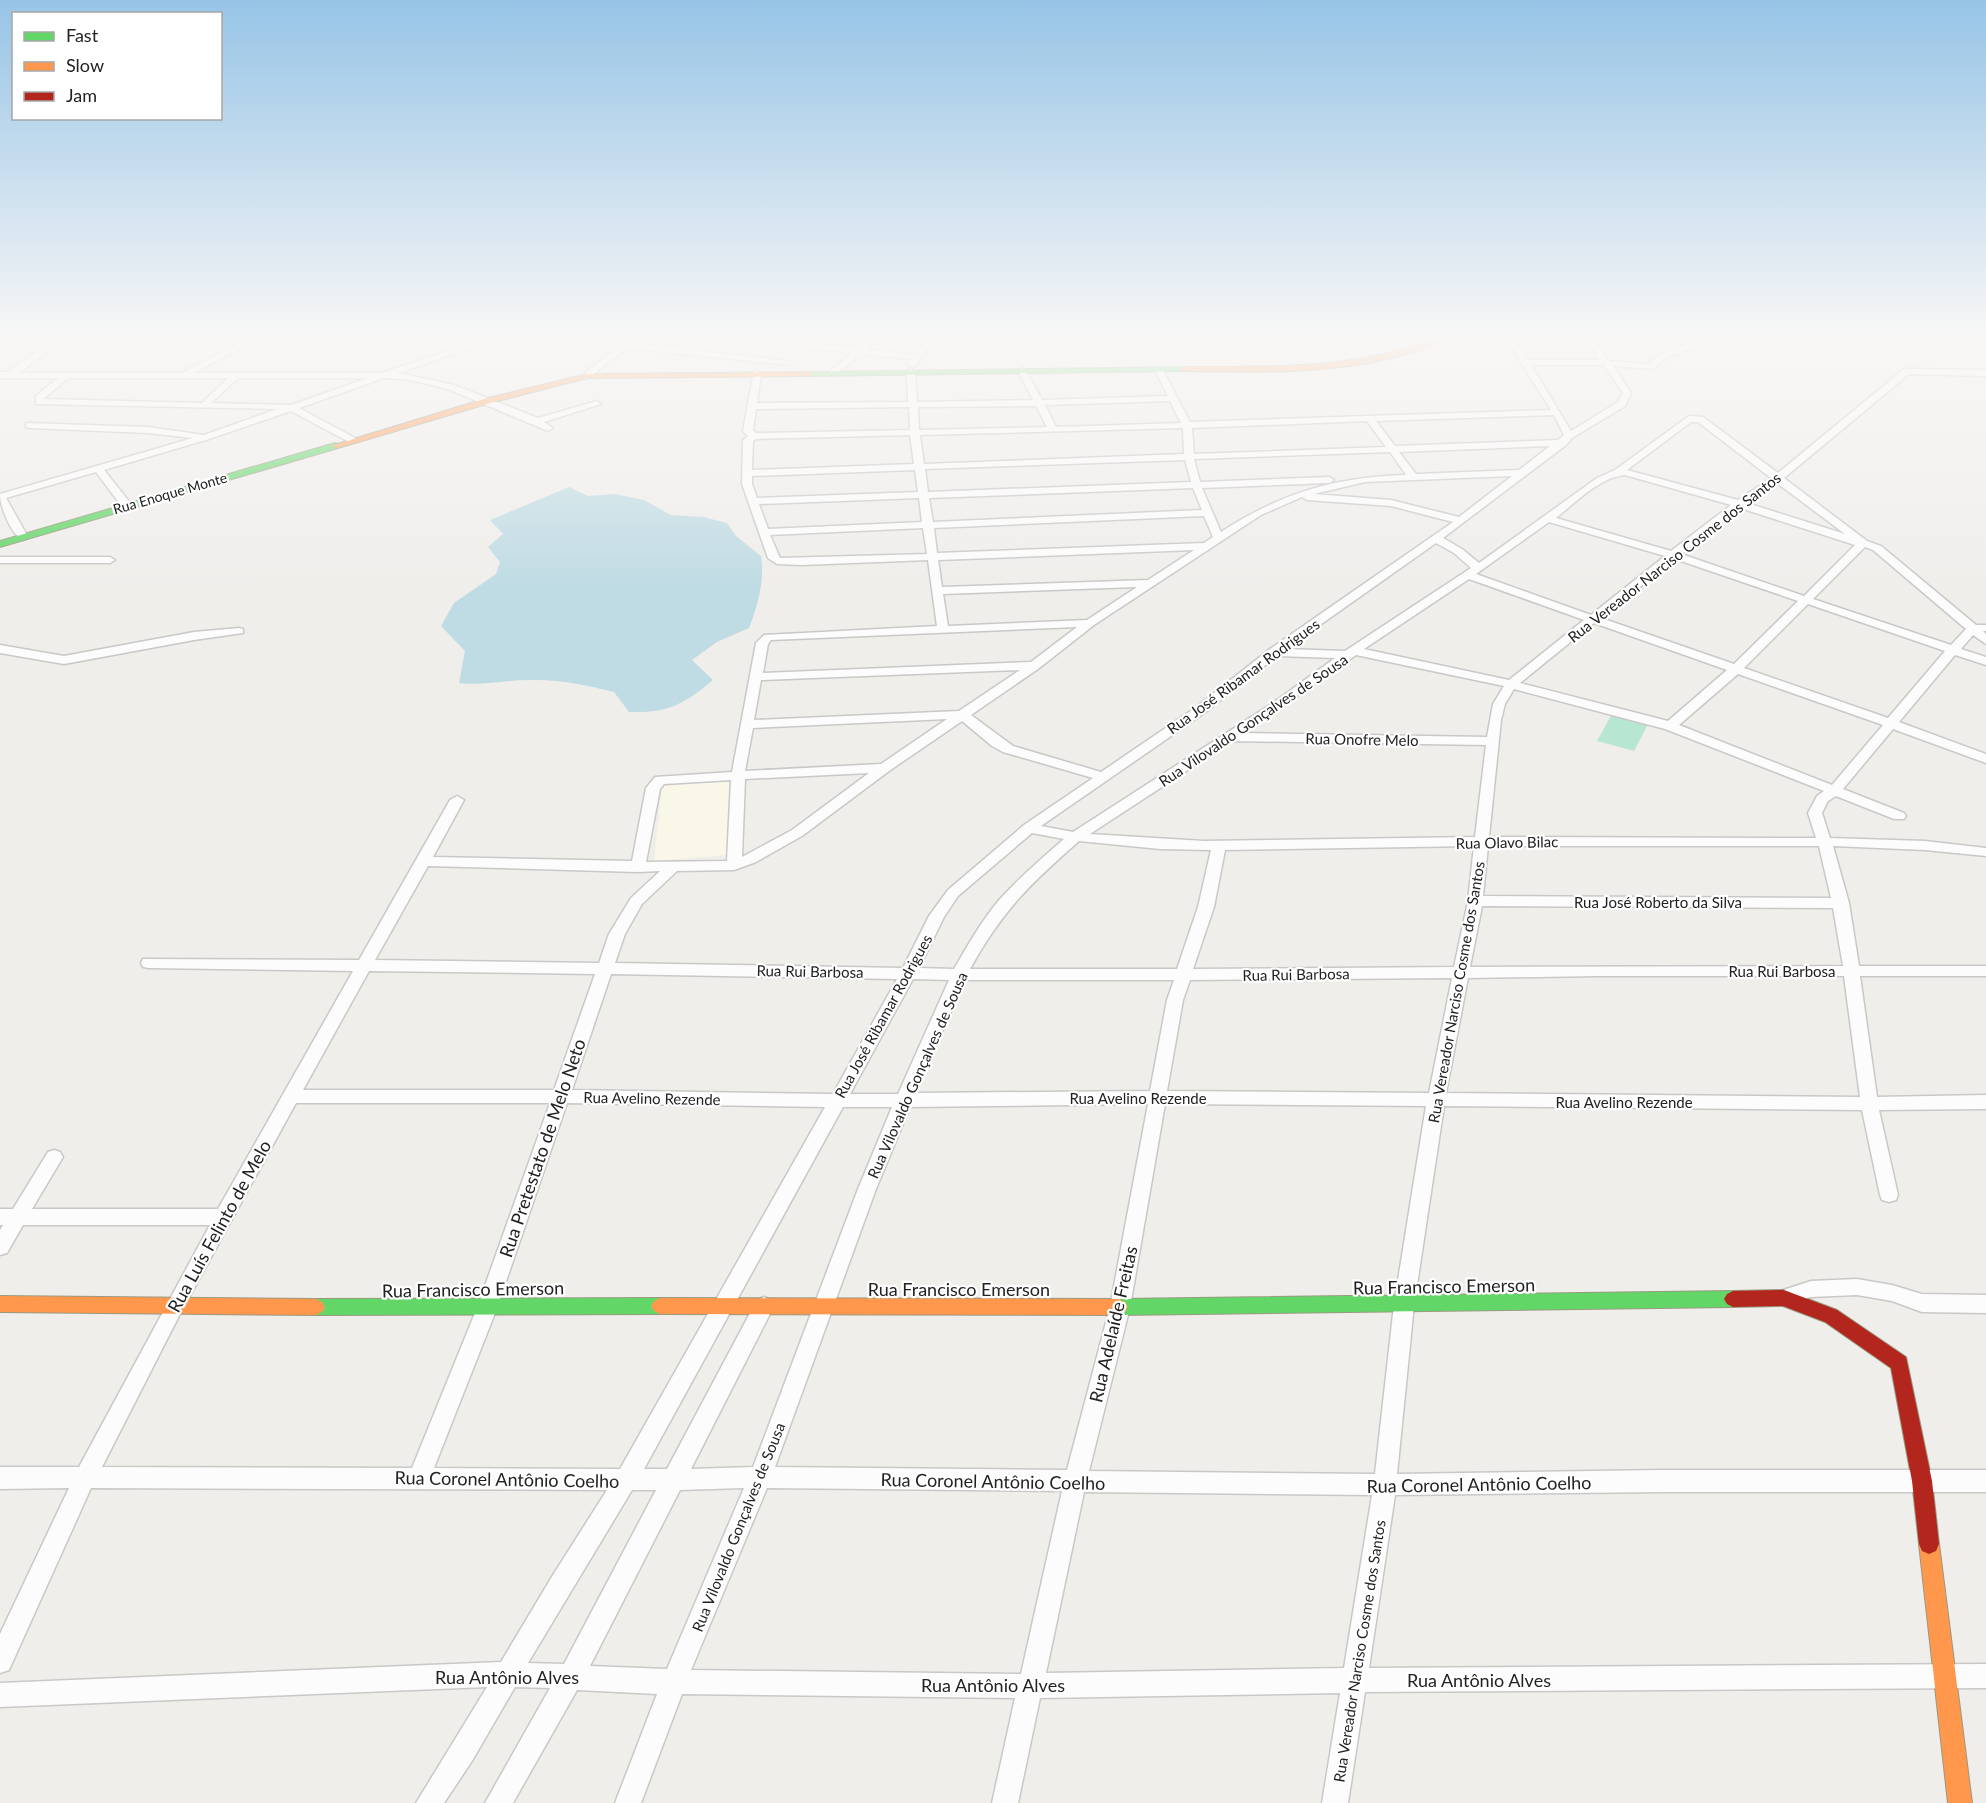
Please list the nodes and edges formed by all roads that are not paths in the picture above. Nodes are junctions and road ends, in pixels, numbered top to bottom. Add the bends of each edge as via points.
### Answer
1 (253, 421) edge
2 (318, 421) edge
3 (417, 421) edge
4 (540, 421) edge
5 (750, 421) edge
6 (914, 421) edge
7 (1048, 421) edge
8 (1185, 421) edge
9 (1305, 421) edge
10 (1372, 421) edge
11 (1560, 421) edge
12 (1595, 421) edge
13 (1689, 421) edge
14 (1702, 421) edge
15 (1846, 421) edge
16 (537, 422) joint
17 (28, 425) dead end
18 (1187, 425) junction
19 (548, 428) dead end
20 (1053, 430) junction
21 (914, 432) junction
22 (206, 436) junction
23 (754, 436) junction
24 (352, 440) junction
25 (1566, 440) junction
26 (1393, 450) junction
27 (1189, 457) junction
28 (919, 467) junction
29 (98, 469) junction
30 (746, 473) junction
31 (1524, 473) junction
32 (1627, 474) junction
33 (1413, 477) junction
34 (1779, 477) junction
35 (1365, 479) junction
36 (1232, 483) junction
37 (1196, 484) junction
38 (923, 495) junction
39 (1295, 496) junction
40 (0, 497) edge
41 (753, 501) junction
42 (1739, 504) junction
43 (127, 506) junction
44 (1208, 513) junction
45 (1549, 519) junction
46 (1461, 521) junction
47 (926, 524) junction
48 (764, 532) junction
49 (23, 537) junction
50 (1218, 537) junction
51 (1435, 538) junction
52 (1863, 543) junction
53 (0, 544) edge
54 (1204, 546) junction
55 (1673, 555) junction
56 (931, 556) junction
57 (0, 560) edge
58 (110, 560) dead end
59 (1473, 571) junction
60 (1153, 583) junction
61 (937, 591) junction
62 (1806, 600) junction
63 (1593, 618) junction
64 (1090, 622) junction
65 (1979, 629) edge
66 (943, 630) junction
67 (239, 631) dead end
68 (1986, 640) edge
69 (0, 648) edge
70 (1952, 651) junction
71 (1274, 652) junction
72 (1352, 653) junction
73 (1986, 661) edge
74 (1034, 666) junction
75 (1736, 669) junction
76 (756, 677) junction
77 (1511, 684) junction
78 (963, 715) junction
79 (747, 724) junction
80 (1892, 724) junction
81 (1670, 726) junction
82 (1231, 737) junction
83 (1493, 741) junction
84 (1986, 759) edge
85 (884, 768) junction
86 (738, 775) junction
87 (1104, 777) junction
88 (1834, 790) junction
89 (457, 800) dead end
90 (1899, 816) dead end
91 (1029, 828) junction
92 (1075, 837) junction
93 (1826, 842) junction
94 (1483, 843) junction
95 (1219, 846) junction
96 (1985, 854) edge
97 (421, 861) junction
98 (734, 865) junction
99 (638, 867) junction
100 (673, 867) junction
101 (1476, 901) junction
102 (1841, 903) junction
103 (149, 963) dead end
104 (365, 965) junction
105 (606, 970) junction
106 (1853, 971) junction
107 (1986, 971) edge
108 (909, 972) junction
109 (1461, 972) junction
110 (959, 975) junction
111 (1182, 976) junction
112 (559, 1096) junction
113 (290, 1097) junction
114 (1157, 1097) junction
115 (904, 1100) junction
116 (836, 1101) junction
117 (1436, 1101) junction
118 (1986, 1102) edge
119 (1869, 1104) junction
120 (54, 1157) dead end
121 (1889, 1195) dead end
122 (20, 1216) junction
123 (0, 1217) edge
124 (224, 1217) junction
125 (0, 1247) edge
126 (1785, 1298) junction
127 (0, 1304) edge
128 (1986, 1304) edge
129 (725, 1305) junction
130 (1404, 1305) junction
131 (174, 1306) junction
132 (764, 1306) junction
133 (824, 1307) junction
134 (1120, 1307) junction
135 (487, 1308) junction
136 (85, 1477) junction
137 (760, 1477) junction
138 (0, 1478) edge
139 (420, 1478) junction
140 (626, 1480) junction
141 (675, 1480) junction
142 (1922, 1481) junction
143 (1986, 1481) edge
144 (1075, 1483) junction
145 (1385, 1485) junction
146 (0, 1661) edge
147 (510, 1674) junction
148 (571, 1676) junction
149 (1946, 1676) junction
150 (1986, 1676) edge
151 (1354, 1680) junction
152 (674, 1682) junction
153 (1029, 1686) junction
154 (0, 1695) edge
155 (429, 1803) edge
156 (498, 1803) edge
157 (627, 1803) edge
158 (1005, 1803) edge
159 (1335, 1803) edge
160 (1960, 1803) edge

1 - 22 street
2 - 24 street
3 - 24 main road, Rua Enoque Monte
4 - 16 street
5 - 23 street via 748,431
6 - 21 street
7 - 20 street
8 - 18 street
9 - 18 street
10 - 26 street
11 - 25 street
12 - 25 street, Rua José Ribamar Rodrigues
13 - 32 street, Rua Vilovaldo Gonçalves de Sousa
14 - 34 street, Rua Vilovaldo Gonçalves de Sousa
15 - 34 street, Rua Vereador Narciso Cosme dos Santos
16 - 19 street
17 - 22 street
18 - 20 street
18 - 27 street
20 - 21 street
21 - 23 street
21 - 28 street
22 - 29 street
23 - 30 street via 748,440
24 - 43 main road, Rua Enoque Monte
25 - 26 street
25 - 31 street, Rua José Ribamar Rodrigues
26 - 27 street
26 - 33 street
27 - 28 street
27 - 37 street
28 - 30 street
28 - 38 street
29 - 40 street
29 - 43 street
30 - 41 street
31 - 33 street
31 - 46 street, Rua José Ribamar Rodrigues
32 - 42 street
32 - 45 street, Rua Vilovaldo Gonçalves de Sousa via 1600,480
33 - 35 street
34 - 42 street, Rua Vereador Narciso Cosme dos Santos
34 - 52 street, Rua Vilovaldo Gonçalves de Sousa
35 - 36 street
35 - 39 street
36 - 37 street
36 - 39 street
37 - 38 street
37 - 44 street
38 - 41 street
38 - 47 street
39 - 46 street via 1391,503
39 - 50 street
40 - 49 street
41 - 48 street
42 - 52 street
42 - 55 street, Rua Vereador Narciso Cosme dos Santos
43 - 49 main road, Rua Enoque Monte
44 - 47 street
44 - 50 street
45 - 55 street
45 - 59 street, Rua Vilovaldo Gonçalves de Sousa
46 - 51 street, Rua José Ribamar Rodrigues
47 - 48 street
47 - 56 street
48 - 56 street via 772,556 784,562
49 - 53 main road, Rua Enoque Monte
50 - 54 street
51 - 59 street via 1458,551
51 - 71 street, Rua José Ribamar Rodrigues
52 - 62 street
52 - 65 street via 1885,553
54 - 56 street
54 - 60 street
55 - 62 street
55 - 63 street, Rua Vereador Narciso Cosme dos Santos
56 - 61 street
57 - 58 street
59 - 63 street
59 - 72 street, Rua Vilovaldo Gonçalves de Sousa
60 - 61 street
60 - 64 street
61 - 66 street
62 - 70 street
62 - 75 street
63 - 75 street
63 - 77 street, Rua Vereador Narciso Cosme dos Santos
64 - 66 street
64 - 74 street
65 - 68 street
65 - 70 street
66 - 76 street via 768,637 762,643
67 - 69 street via 64,660
70 - 73 street
70 - 80 street
71 - 72 street
71 - 87 street, Rua José Ribamar Rodrigues
72 - 77 street
72 - 82 street, Rua Vilovaldo Gonçalves de Sousa
74 - 76 street
74 - 78 street
75 - 80 street
75 - 81 street
76 - 79 street
77 - 81 street
77 - 83 street, Rua Vereador Narciso Cosme dos Santos via 1499,704
78 - 79 street
78 - 85 street
78 - 87 street via 1008,749
79 - 86 street
80 - 84 street
80 - 88 street
81 - 88 street
82 - 83 street, Rua Onofre Melo
82 - 92 street, Rua Vilovaldo Gonçalves de Sousa
83 - 94 street, Rua Vereador Narciso Cosme dos Santos
85 - 86 street
85 - 98 street via 797,833
86 - 98 street
86 - 99 street via 656,781
87 - 91 street, Rua José Ribamar Rodrigues
88 - 90 street
88 - 93 street via 1822,799 1815,813
89 - 97 street, Rua Luís Felinto de Melo
91 - 92 street, Rua Olavo Bilac
91 - 108 street, Rua José Ribamar Rodrigues via 953,893
92 - 95 street, Rua Olavo Bilac via 1135,844
92 - 110 street, Rua Vilovaldo Gonçalves de Sousa via 1004,904
93 - 94 street, Rua Olavo Bilac
93 - 96 street, Rua Olavo Bilac via 1930,846
93 - 102 street
94 - 95 street, Rua Olavo Bilac
94 - 101 street, Rua Vereador Narciso Cosme dos Santos
95 - 111 street, Rua Adelaíde Freitas via 1206,907
97 - 99 street
97 - 104 street, Rua Luís Felinto de Melo
98 - 100 street
99 - 100 street
100 - 105 street, Rua Pretestato de Melo Neto via 625,917
101 - 102 street, Rua José Roberto da Silva
101 - 109 street, Rua Vereador Narciso Cosme dos Santos
102 - 106 street
103 - 104 street, Rua Rui Barbosa
104 - 105 street, Rua Rui Barbosa
104 - 113 street, Rua Luís Felinto de Melo
105 - 108 street, Rua Rui Barbosa
105 - 112 street, Rua Pretestato de Melo Neto
106 - 107 street, Rua Rui Barbosa
106 - 109 street, Rua Rui Barbosa
106 - 119 street
108 - 110 street, Rua Rui Barbosa
108 - 116 street, Rua José Ribamar Rodrigues
109 - 111 street, Rua Rui Barbosa
109 - 117 street, Rua Vereador Narciso Cosme dos Santos
110 - 111 street, Rua Rui Barbosa
110 - 115 street, Rua Vilovaldo Gonçalves de Sousa
111 - 114 street, Rua Adelaíde Freitas
112 - 113 street, Rua Avelino Rezende
112 - 116 street, Rua Avelino Rezende
112 - 135 street, Rua Pretestato de Melo Neto
113 - 124 street, Rua Luís Felinto de Melo
114 - 115 street, Rua Avelino Rezende
114 - 117 street, Rua Avelino Rezende
114 - 134 street, Rua Adelaíde Freitas
115 - 116 street, Rua Avelino Rezende
115 - 133 street, Rua Vilovaldo Gonçalves de Sousa
116 - 129 street, Rua José Ribamar Rodrigues
117 - 119 street, Rua Avelino Rezende
117 - 130 street, Rua Vereador Narciso Cosme dos Santos
118 - 119 street, Rua Avelino Rezende
119 - 121 street
120 - 122 street
122 - 123 street
122 - 124 street
122 - 125 street
124 - 131 street, Rua Luís Felinto de Melo
126 - 128 street via 1811,1289 1857,1287 1922,1303
126 - 130 main road, Rua Francisco Emerson
126 - 142 main road, Rua Francisco Emerson via 1831,1317 1899,1363
127 - 131 main road, Rua Francisco Emerson
129 - 132 main road, Rua Francisco Emerson
129 - 135 main road, Rua Francisco Emerson
129 - 140 street, Rua José Ribamar Rodrigues
130 - 134 main road, Rua Francisco Emerson
130 - 145 street, Rua Vereador Narciso Cosme dos Santos
131 - 135 main road, Rua Francisco Emerson
131 - 136 street, Rua Luís Felinto de Melo
132 - 133 main road, Rua Francisco Emerson
132 - 141 street
133 - 134 main road, Rua Francisco Emerson
133 - 137 street, Rua Vilovaldo Gonçalves de Sousa
134 - 144 street, Rua Adelaíde Freitas
135 - 139 street, Rua Pretestato de Melo Neto
136 - 138 street, Rua Coronel Antônio Coelho
136 - 139 street, Rua Coronel Antônio Coelho
136 - 146 street, Rua Luís Felinto de Melo
137 - 141 street, Rua Coronel Antônio Coelho
137 - 144 street, Rua Coronel Antônio Coelho
137 - 152 street, Rua Vilovaldo Gonçalves de Sousa
139 - 140 street, Rua Coronel Antônio Coelho
140 - 141 street, Rua Coronel Antônio Coelho
140 - 147 street, Rua José Ribamar Rodrigues
141 - 148 street
142 - 143 street, Rua Coronel Antônio Coelho
142 - 145 street, Rua Coronel Antônio Coelho
142 - 149 main road
144 - 145 street, Rua Coronel Antônio Coelho
144 - 153 street, Rua Adelaíde Freitas
145 - 151 street, Rua Vereador Narciso Cosme dos Santos
147 - 148 street, Rua Antônio Alves
147 - 154 street, Rua Antônio Alves
147 - 155 street, Rua José Ribamar Rodrigues
148 - 152 street, Rua Antônio Alves
148 - 156 street
149 - 150 street, Rua Antônio Alves
149 - 151 street, Rua Antônio Alves
149 - 160 main road
151 - 153 street, Rua Antônio Alves
151 - 159 street, Rua Vereador Narciso Cosme dos Santos
152 - 153 street, Rua Antônio Alves
152 - 157 street, Rua Vilovaldo Gonçalves de Sousa
153 - 158 street, Rua Adelaíde Freitas

